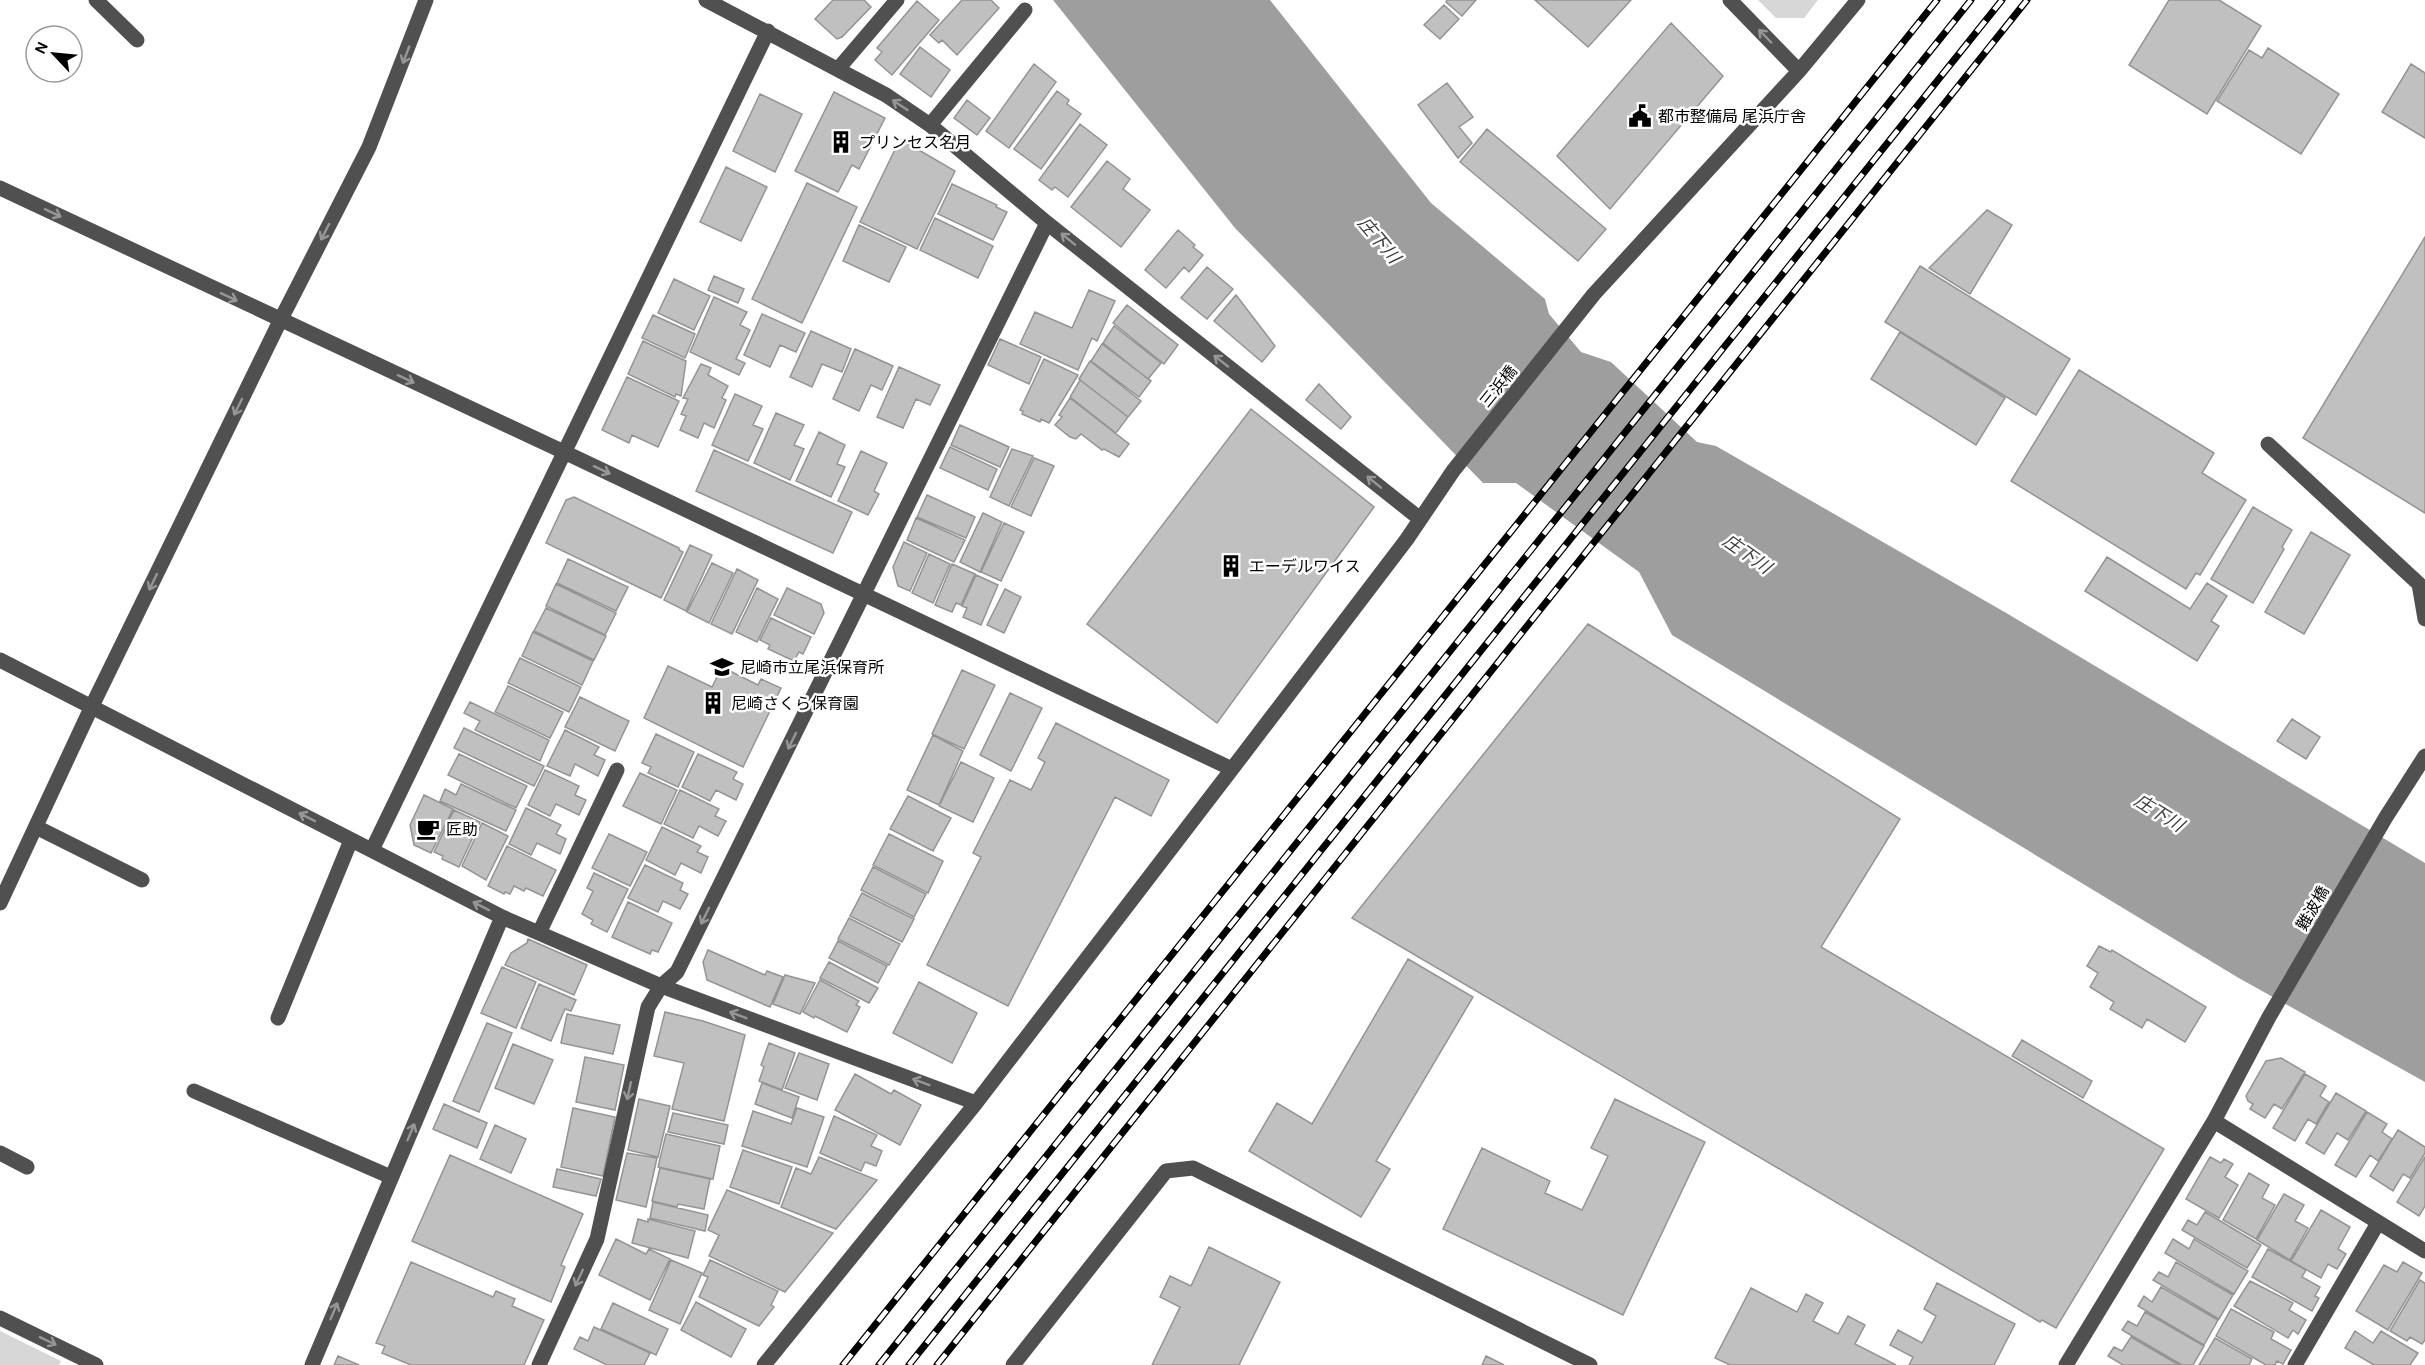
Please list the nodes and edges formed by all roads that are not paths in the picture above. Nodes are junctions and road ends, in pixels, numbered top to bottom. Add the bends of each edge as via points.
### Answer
1 (96, 0) edge
2 (426, 0) edge
3 (706, 0) edge
4 (897, 0) edge
5 (1730, 0) edge
6 (1857, 0) edge
7 (1024, 10) dead end
8 (768, 31) junction
9 (136, 40) dead end
10 (838, 69) junction
11 (1799, 71) junction
12 (930, 125) junction
13 (0, 188) edge
14 (1047, 223) junction
15 (280, 321) junction
16 (2268, 444) dead end
17 (564, 452) junction
18 (1419, 518) junction
19 (864, 594) junction
20 (2425, 619) edge
21 (0, 660) edge
22 (92, 706) junction
23 (2425, 756) edge
24 (1233, 769) junction
25 (617, 770) dead end
26 (36, 826) junction
27 (351, 840) junction
28 (372, 850) junction
29 (142, 880) dead end
30 (0, 903) edge
31 (502, 917) junction
32 (539, 933) junction
33 (661, 986) junction
34 (278, 1018) dead end
35 (194, 1091) dead end
36 (976, 1103) junction
37 (2214, 1121) junction
38 (0, 1153) edge
39 (27, 1167) dead end
40 (391, 1177) junction
41 (2378, 1223) junction
42 (2425, 1251) edge
43 (0, 1318) edge
44 (96, 1365) edge
45 (312, 1365) edge
46 (539, 1365) edge
47 (764, 1365) edge
48 (1013, 1365) edge
49 (1590, 1365) edge
50 (2066, 1365) edge
51 (2295, 1365) edge

1 - 9 street
2 -> 15 street via 369,147
3 - 8 street
4 - 10 street
11 -> 5 street
6 - 11 street, 三浜橋
7 - 12 street
8 - 10 street
8 - 17 street
12 -> 10 street
11 - 18 street, 三浜橋 via 1594,294
12 - 14 street
13 -> 15 street
18 -> 14 street
14 - 19 street
15 -> 17 street
15 -> 22 street
16 - 20 street via 2419,584
17 -> 19 street
17 - 28 street
18 - 24 street, 三浜橋
19 - 24 street
19 -> 33 street via 677,972
21 - 22 street
22 - 26 street
27 -> 22 street
23 - 37 street, 難波橋 via 2385,817 2269,1017
24 - 36 street, 三浜橋
25 - 32 street
26 - 29 street
26 - 30 street
27 - 28 street
27 - 34 street
31 -> 28 street
31 - 32 street
40 -> 31 street
32 - 33 street
36 -> 33 street
33 -> 46 street via 648,1007 597,1239
35 - 40 street
36 - 47 street, 三浜橋
37 - 41 street
37 - 50 street, 難波橋
38 - 39 street
45 -> 40 street
41 - 42 street
41 - 51 street
43 -> 44 street
48 - 49 street via 1166,1171 1193,1168

